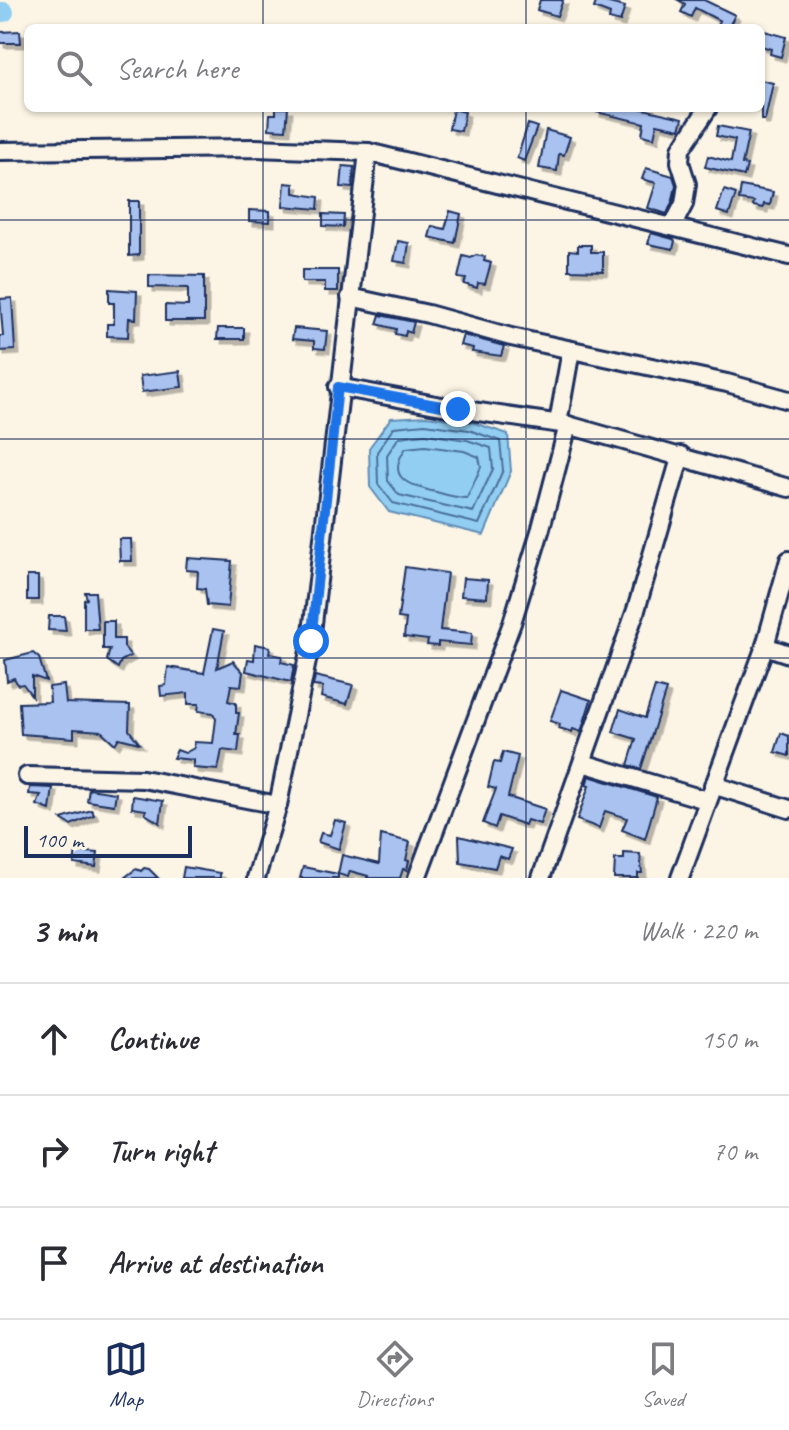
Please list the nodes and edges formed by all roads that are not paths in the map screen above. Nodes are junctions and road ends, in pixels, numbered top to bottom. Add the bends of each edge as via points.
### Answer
1 (705, 112) edge
2 (0, 151) edge
3 (368, 152) junction
4 (672, 227) junction
5 (789, 256) edge
6 (350, 297) junction
7 (571, 350) junction
8 (338, 387) junction
9 (789, 400) edge
10 (563, 424) junction
11 (681, 455) junction
12 (789, 488) edge
13 (789, 560) edge
14 (765, 646) junction
15 (789, 654) edge
16 (583, 763) junction
17 (27, 776) dead end
18 (710, 793) junction
19 (278, 805) junction
20 (789, 809) edge
21 (256, 878) edge
22 (417, 878) edge
23 (541, 878) edge
24 (680, 878) edge

1 - 4 street via 681,149 687,184
2 - 3 street
3 - 4 street
3 - 6 street
4 - 5 street
6 - 7 street
6 - 8 street
7 - 9 street
7 - 10 street
8 - 10 street
8 - 19 street via 311,641
10 - 11 street
10 - 22 street via 541,528 512,623
11 - 12 street
11 - 16 street via 636,610
13 - 14 street
14 - 15 street
14 - 18 street
16 - 18 street
16 - 23 street
17 - 19 street via 143,779
18 - 20 street
18 - 24 street
19 - 21 street

